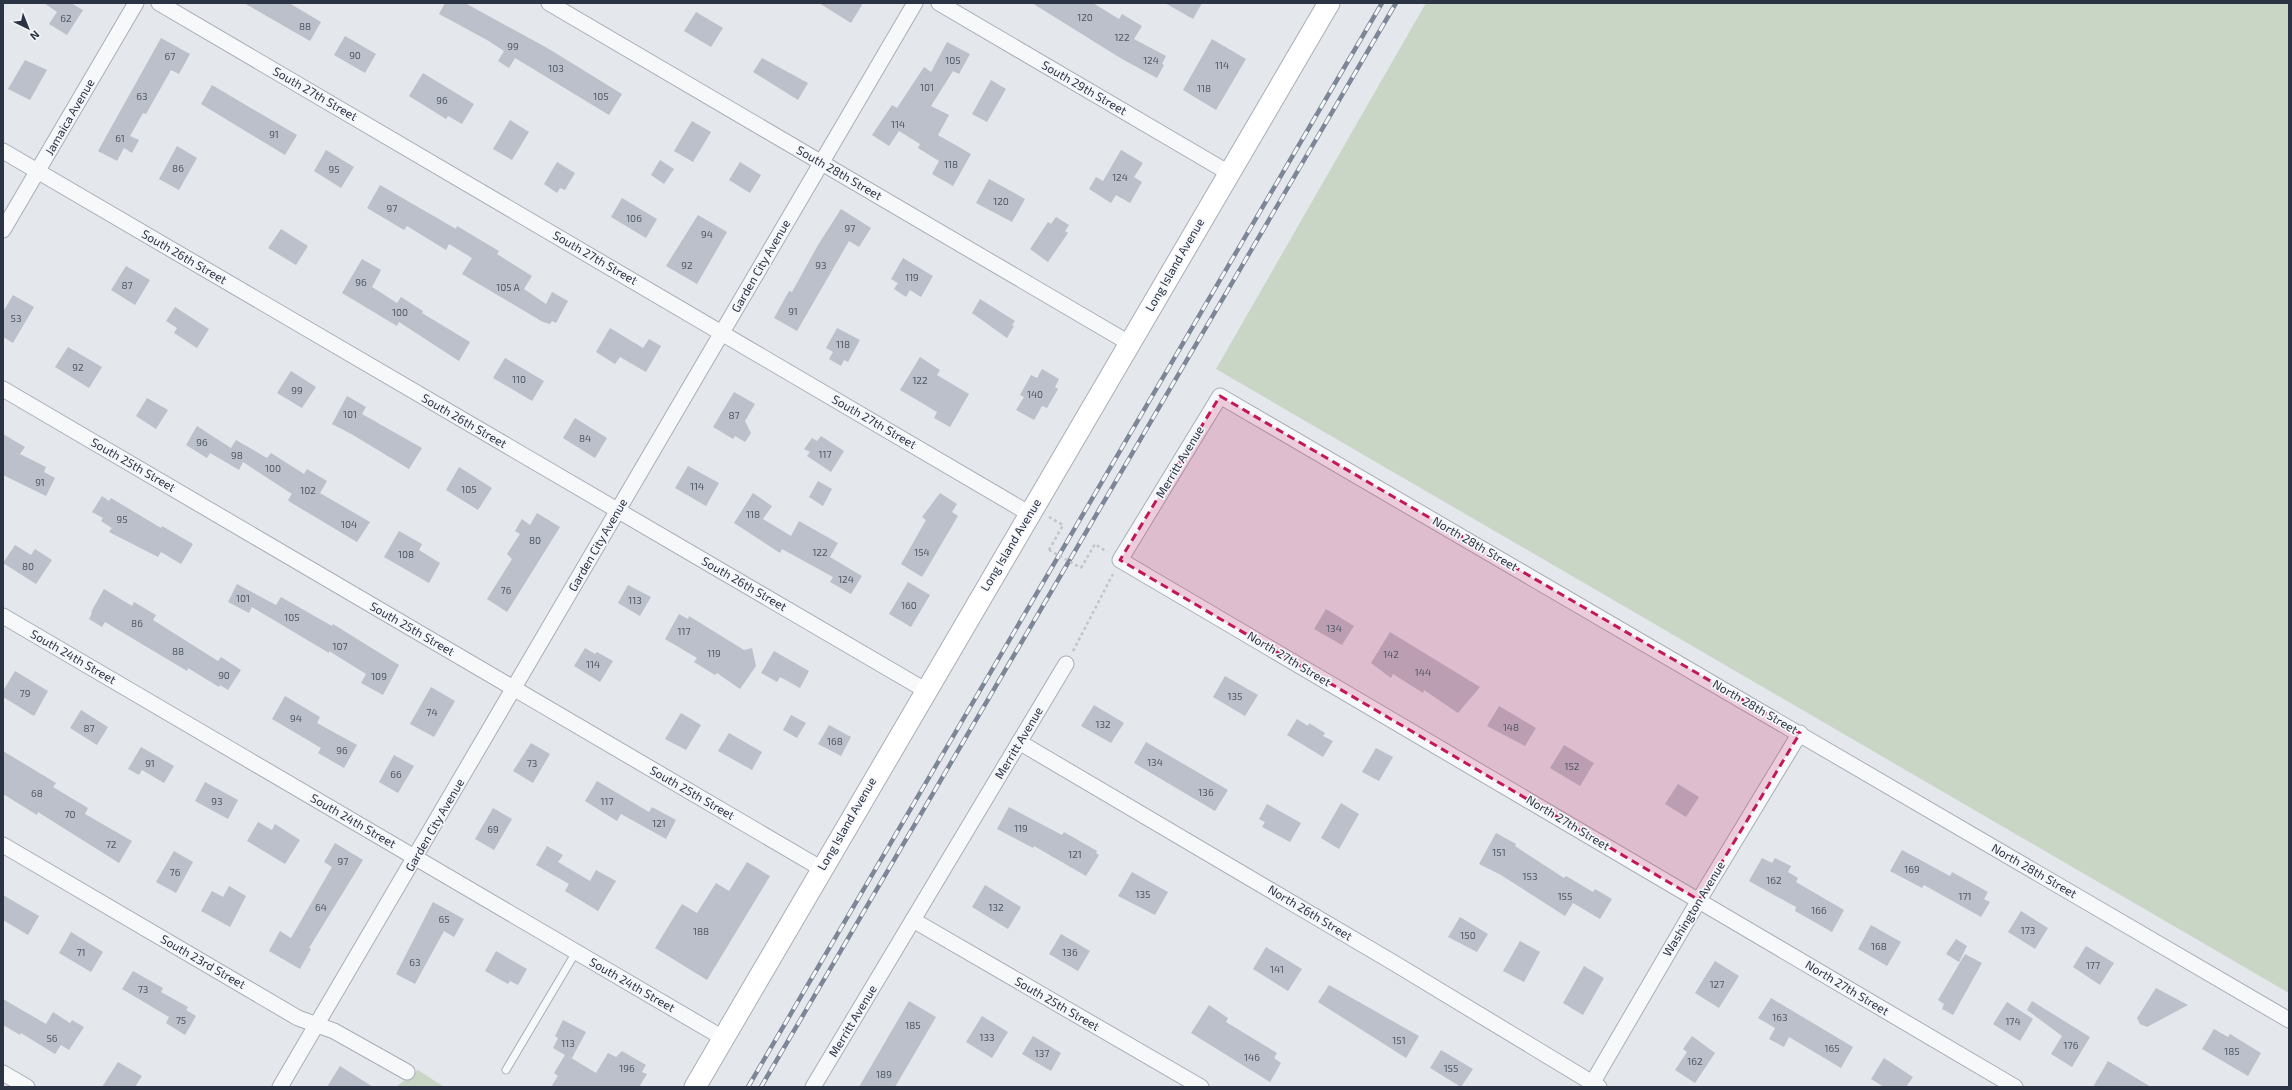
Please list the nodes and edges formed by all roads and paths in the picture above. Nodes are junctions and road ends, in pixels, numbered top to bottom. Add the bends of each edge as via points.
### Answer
1 (136, 3) edge
2 (160, 3) edge
3 (549, 3) edge
4 (915, 3) edge
5 (939, 3) edge
6 (1329, 3) edge
7 (3, 151) edge
8 (822, 162) junction
9 (38, 172) junction
10 (1229, 173) junction
11 (3, 230) edge
12 (722, 333) junction
13 (1129, 343) junction
14 (3, 389) edge
15 (1220, 396) joint
16 (618, 511) junction
17 (1039, 515) junction
18 (1094, 546) dead end
19 (1120, 560) junction
20 (3, 616) edge
21 (1066, 664) joint
22 (514, 689) junction
23 (925, 690) junction
24 (1800, 733) junction
25 (1019, 742) junction
26 (3, 845) edge
27 (416, 858) junction
28 (822, 869) junction
29 (1699, 900) junction
30 (913, 920) junction
31 (576, 952) junction
32 (2289, 1020) edge
33 (316, 1024) junction
34 (723, 1038) junction
35 (506, 1070) dead end
36 (406, 1072) dead end
37 (3, 1073) edge
38 (1594, 1086) edge
39 (26, 1087) edge
40 (280, 1087) edge
41 (694, 1087) edge
42 (813, 1087) edge
43 (1201, 1087) edge
44 (2015, 1087) edge

1 - 9 street, Jamaica Avenue
2 - 12 street, South 27th Street
3 - 8 street, South 28th Street
4 - 8 street, Garden City Avenue
5 - 10 street, South 29th Street
6 - 10 street, Long Island Avenue
7 - 9 street, South 26th Street
8 - 12 street, Garden City Avenue
8 - 13 street, South 28th Street
9 - 11 street, Jamaica Avenue
9 - 16 street, South 26th Street
10 - 13 street, Long Island Avenue
12 - 16 street, Garden City Avenue
12 - 17 street, South 27th Street
13 - 17 street, Long Island Avenue
14 - 22 street, South 25th Street
15 - 19 street, Merritt Avenue
15 - 24 street, North 28th Street
16 - 22 street, Garden City Avenue
16 - 23 street, South 26th Street
17 - 18 path, bridge via 1063,525 1049,550 1081,568
17 - 23 street, Long Island Avenue
19 - 21 path
19 - 29 street, North 27th Street
20 - 27 street, South 24th Street
21 - 25 street, Merritt Avenue
22 - 27 street, Garden City Avenue
22 - 28 street, South 25th Street
23 - 28 street, Long Island Avenue
24 - 29 street, Washington Avenue
24 - 32 street, North 28th Street
25 - 30 street, Merritt Avenue
25 - 38 street, North 26th Street via 1394,963
26 - 33 street, South 23rd Street via 298,1018
27 - 31 street, South 24th Street
27 - 33 street, Garden City Avenue
28 - 34 street, Long Island Avenue
29 - 38 street, Washington Avenue
29 - 44 street, North 27th Street
30 - 42 street, Merritt Avenue
30 - 43 street, South 25th Street
31 - 34 street, South 24th Street
31 - 35 lane
33 - 36 street, South 23rd Street via 334,1031
33 - 40 street, Garden City Avenue
34 - 41 street, Long Island Avenue
37 - 39 street

